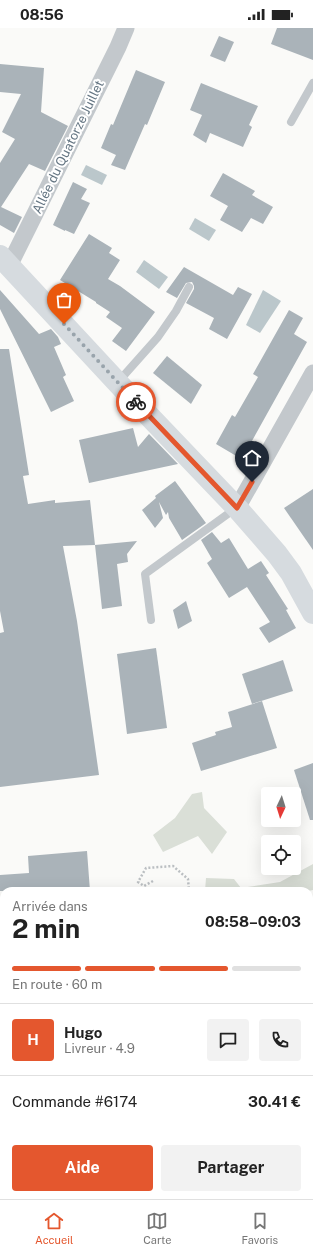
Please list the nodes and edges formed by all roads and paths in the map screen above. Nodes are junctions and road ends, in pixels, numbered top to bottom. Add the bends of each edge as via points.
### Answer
1 (126, 28) edge
2 (313, 83) edge
3 (291, 122) dead end
4 (5, 261) edge
5 (189, 287) dead end
6 (313, 373) edge
7 (118, 382) junction
8 (237, 508) junction
9 (313, 613) edge
10 (151, 620) dead end
11 (153, 882) dead end
12 (189, 887) edge

1 - 4 street, Allée du Quatorze Juillet
2 - 3 lane
4 - 7 street
5 - 7 lane via 158,337
6 - 8 street
7 - 8 street
8 - 9 street via 291,573
8 - 10 lane via 145,574
11 - 12 path via 144,886 138,882 146,868 173,866 188,880

